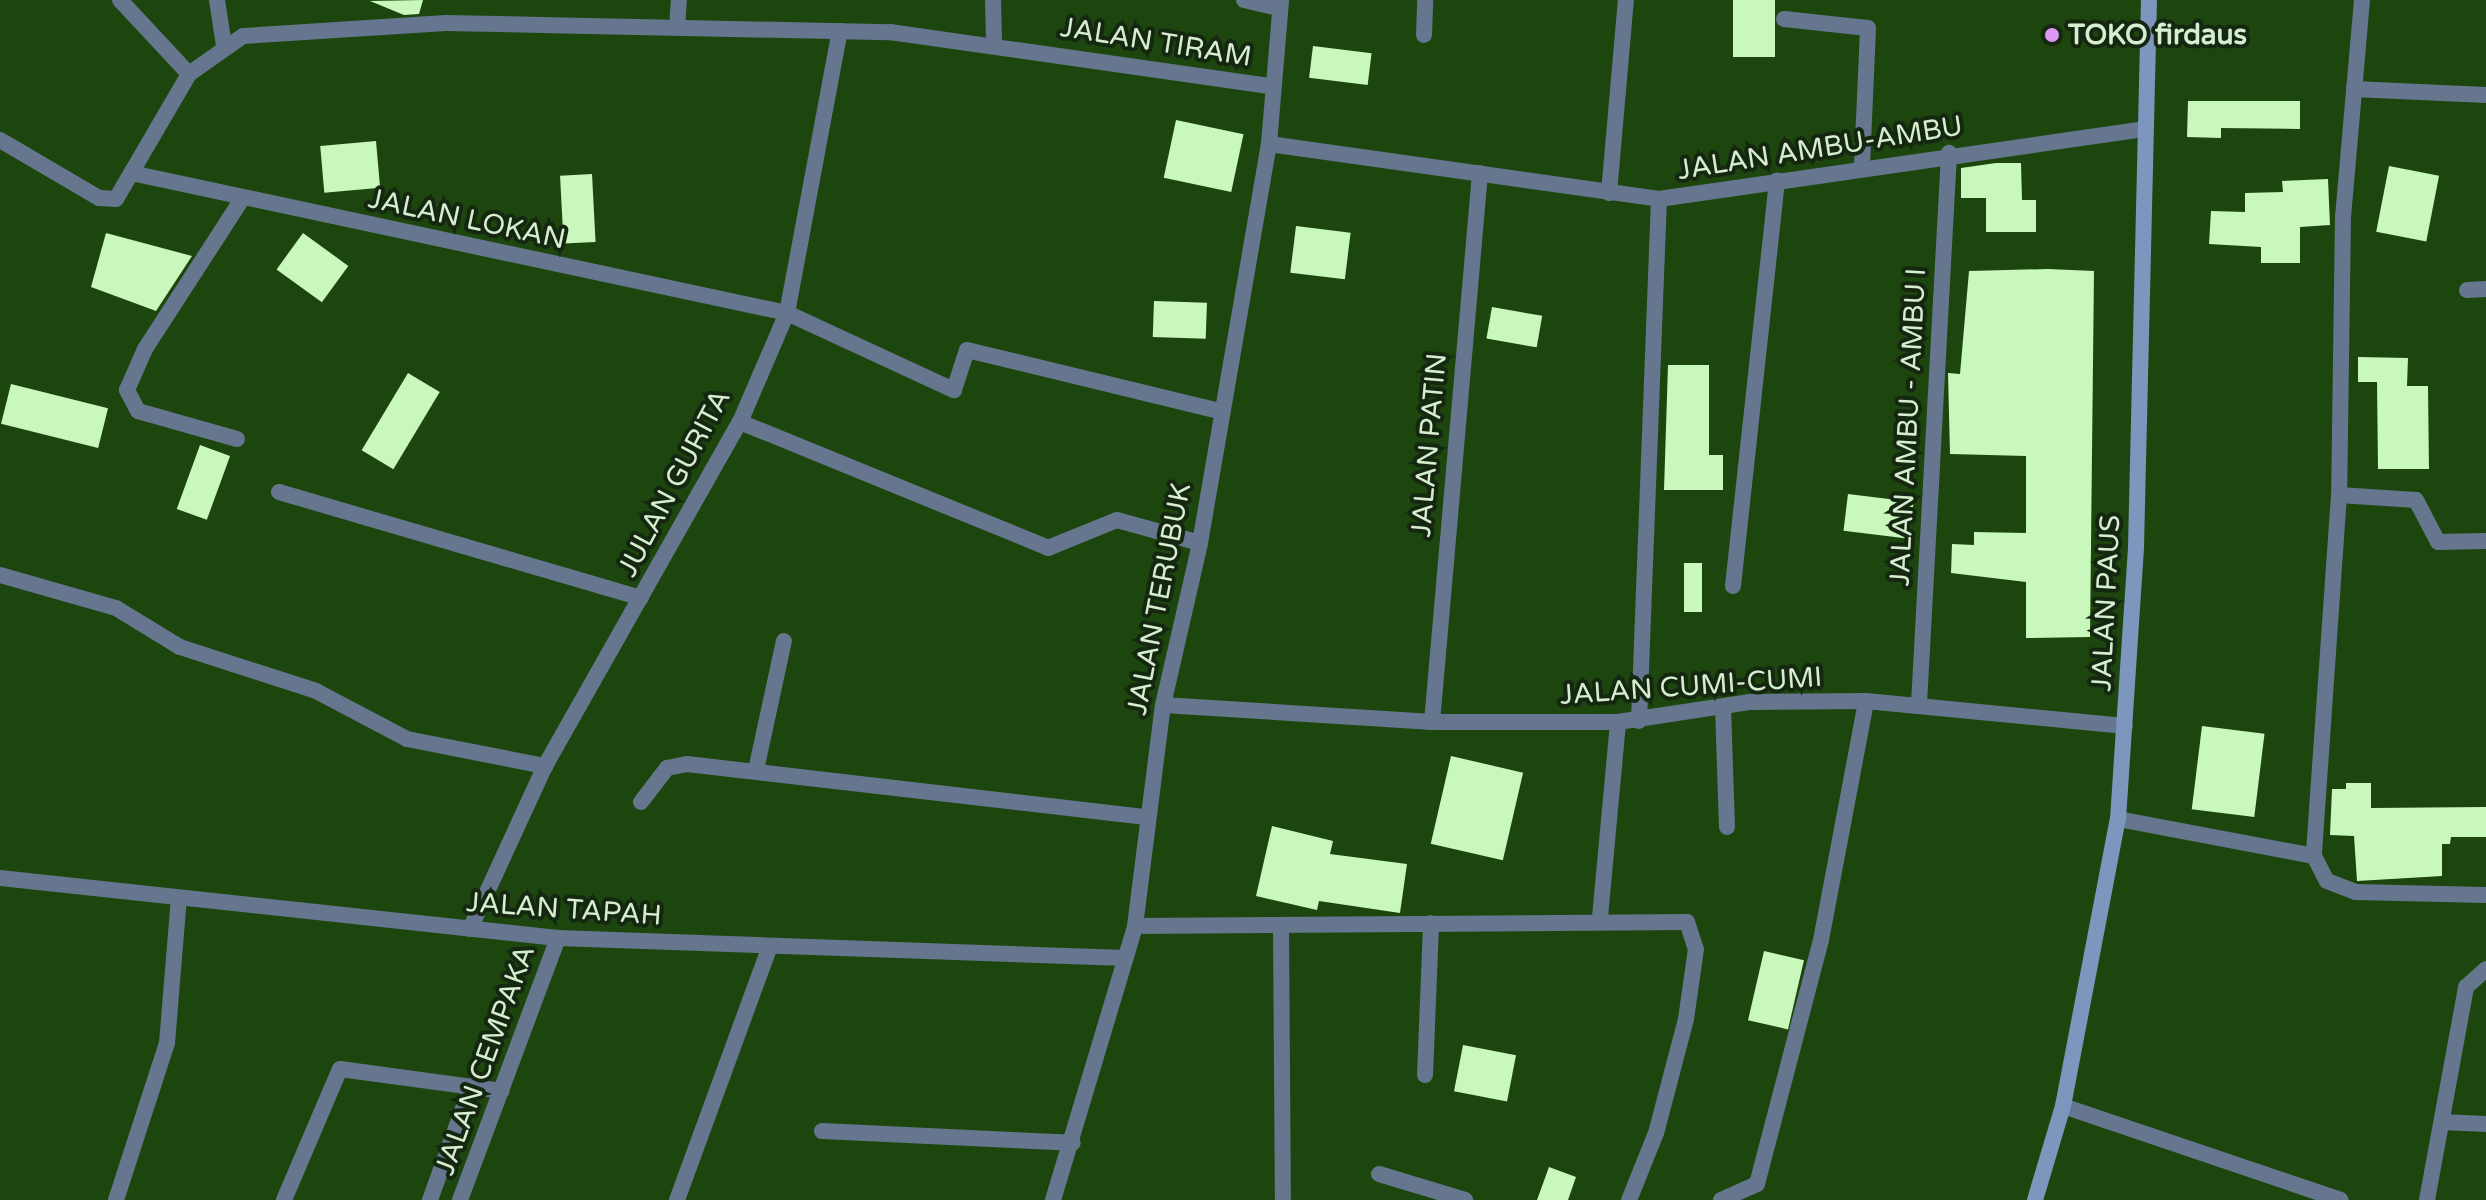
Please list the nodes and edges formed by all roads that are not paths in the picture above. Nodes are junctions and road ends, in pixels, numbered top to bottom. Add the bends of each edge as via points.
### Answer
1 (120, 0) edge
2 (217, 0) edge
3 (679, 0) edge
4 (993, 0) edge
5 (1244, 0) edge
6 (1425, 0) edge
7 (1626, 0) edge
8 (2149, 0) edge
9 (2362, 0) edge
10 (1280, 4) edge
11 (1784, 19) dead end
12 (677, 27) junction
13 (840, 31) junction
14 (1424, 35) dead end
15 (994, 42) junction
16 (224, 46) junction
17 (189, 74) junction
18 (1269, 86) junction
19 (2354, 89) junction
20 (2486, 95) edge
21 (2142, 129) junction
22 (0, 140) edge
23 (1269, 144) junction
24 (1949, 153) junction
25 (1862, 165) junction
26 (1480, 173) junction
27 (136, 174) junction
28 (1777, 180) junction
29 (1609, 193) junction
30 (242, 199) junction
31 (1659, 199) junction
32 (2486, 289) edge
33 (2467, 290) dead end
34 (787, 313) junction
35 (1220, 411) junction
36 (740, 422) junction
37 (237, 439) dead end
38 (279, 492) dead end
39 (2339, 495) junction
40 (2486, 541) edge
41 (1200, 543) junction
42 (0, 575) edge
43 (1733, 586) dead end
44 (641, 598) junction
45 (784, 641) dead end
46 (1866, 701) junction
47 (1919, 704) junction
48 (1163, 705) junction
49 (1723, 707) junction
50 (1639, 721) junction
51 (1432, 722) junction
52 (1618, 722) junction
53 (2125, 726) junction
54 (545, 766) junction
55 (756, 770) junction
56 (641, 802) dead end
57 (1144, 817) junction
58 (2118, 819) junction
59 (1727, 827) dead end
60 (2314, 856) junction
61 (0, 878) edge
62 (2486, 895) edge
63 (179, 898) junction
64 (1600, 917) junction
65 (1431, 923) junction
66 (1135, 926) junction
67 (470, 929) junction
68 (1281, 929) junction
69 (558, 938) junction
70 (770, 946) junction
71 (1126, 958) junction
72 (2486, 969) edge
73 (1425, 1075) dead end
74 (471, 1086) junction
75 (502, 1091) junction
76 (2063, 1106) junction
77 (2442, 1122) junction
78 (2486, 1124) edge
79 (822, 1131) dead end
80 (1073, 1143) junction
81 (1379, 1174) dead end
82 (433, 1192) edge
83 (462, 1197) edge
84 (116, 1200) edge
85 (284, 1200) edge
86 (677, 1200) edge
87 (1053, 1200) edge
88 (1283, 1200) edge
89 (1465, 1200) edge
90 (1629, 1200) edge
91 (1721, 1200) edge
92 (2035, 1200) edge
93 (2340, 1200) edge
94 (2427, 1200) edge

1 - 17 street
2 - 16 street
3 - 12 street
4 - 15 street
5 - 10 street
6 - 14 street
7 - 29 street
8 - 21 main road, JALAN PAUS
9 - 19 street
10 - 18 street, JALAN TERUBUK
11 - 25 street via 1868,28
12 - 13 street, JALAN TIRAM
12 - 16 street, JALAN TIRAM via 295,29
13 - 15 street, JALAN TIRAM
13 - 34 street, JULAN GURITA
15 - 18 street, JALAN TIRAM
16 - 17 street, JALAN TIRAM
17 - 27 street
18 - 23 street, JALAN TERUBUK
19 - 20 street
19 - 39 street via 2343,217
21 - 24 street, JALAN AMBU-AMBU
21 - 53 main road, JALAN PAUS via 2137,515
22 - 27 street via 99,198 123,196
23 - 26 street, JALAN AMBU-AMBU
23 - 35 street, JALAN TERUBUK
24 - 25 street, JALAN AMBU-AMBU
24 - 47 street, JALAN AMBU - AMBU I
25 - 28 street, JALAN AMBU-AMBU
26 - 29 street, JALAN AMBU-AMBU
26 - 51 street, JALAN PATIN
27 - 30 street, JALAN LOKAN
28 - 31 street, JALAN AMBU-AMBU
28 - 43 street
29 - 31 street, JALAN AMBU-AMBU
30 - 34 street, JALAN LOKAN
30 - 37 street via 145,349 127,390 138,411
31 - 50 street
32 - 33 street
34 - 35 street, JALAN LOKAN via 954,390 967,350
34 - 36 street, JULAN GURITA
35 - 41 street, JALAN TERUBUK
36 - 41 street via 1048,548 1117,520
36 - 44 street, JULAN GURITA
38 - 44 street
39 - 40 street via 2416,500 2438,542
39 - 60 street
41 - 48 street, JALAN TERUBUK
42 - 54 street via 116,608 180,647 316,691 407,739
44 - 54 street, JULAN GURITA
45 - 55 street
46 - 47 street, JALAN CUMI-CUMI
46 - 49 street, JALAN CUMI-CUMI
46 - 91 street via 1821,940 1757,1184
47 - 53 street, JALAN CUMI-CUMI
48 - 51 street, JALAN CUMI-CUMI
48 - 57 street, JALAN TERUBUK
49 - 50 street, JALAN CUMI-CUMI
49 - 59 street
50 - 52 street, JALAN CUMI-CUMI
51 - 52 street, JALAN CUMI-CUMI
52 - 64 street
53 - 58 main road, JALAN PAUS
54 - 67 street, JULAN GURITA
55 - 56 street via 667,768
55 - 57 street
57 - 66 street, JALAN TERUBUK
58 - 60 street
58 - 76 main road, JALAN PAUS
60 - 62 street via 2327,881 2355,892
61 - 63 street, JALAN TAPAH
63 - 67 street, JALAN TAPAH
63 - 84 street via 167,1043
64 - 65 street
64 - 90 street via 1679,919 1695,936 1669,1086
65 - 68 street
65 - 73 street
66 - 68 street
66 - 71 street, JALAN TERUBUK
67 - 69 street, JALAN TAPAH
68 - 88 street
69 - 70 street, JALAN TAPAH
69 - 75 street, JALAN CEMPAKA
70 - 71 street, JALAN TAPAH
70 - 86 street
71 - 80 street, JALAN TERUBUK
72 - 77 street via 2466,987
74 - 75 street
74 - 82 street
74 - 85 street via 340,1069
75 - 83 street, JALAN CEMPAKA
76 - 92 main road, JALAN PAUS
76 - 93 street
77 - 78 street
77 - 94 street
79 - 80 street
80 - 87 street, JALAN TERUBUK
81 - 89 street
82 - 83 street

